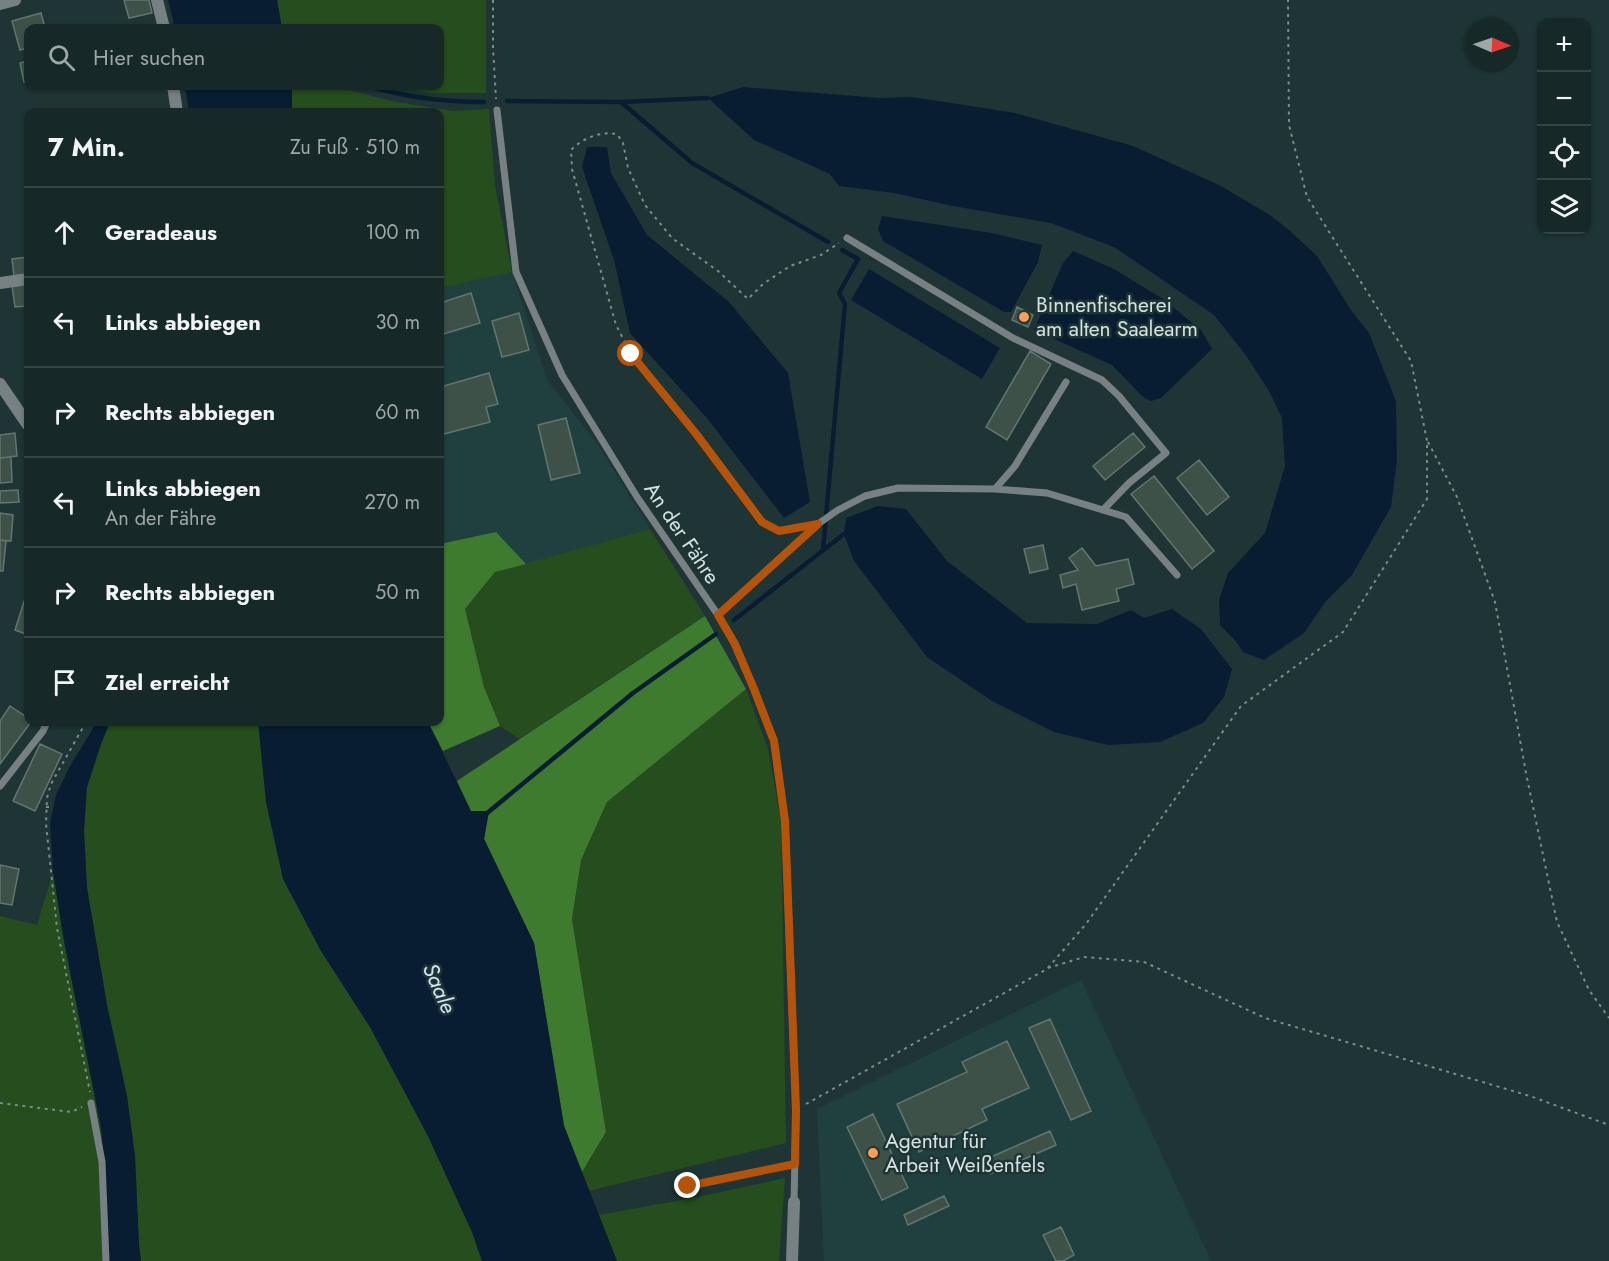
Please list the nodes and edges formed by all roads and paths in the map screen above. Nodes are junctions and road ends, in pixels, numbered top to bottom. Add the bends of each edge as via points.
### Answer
1 (15, 0) edge
2 (157, 0) edge
3 (494, 0) edge
4 (1288, 0) edge
5 (0, 4) edge
6 (163, 24) edge
7 (174, 90) edge
8 (495, 91) dead end
9 (176, 108) edge
10 (496, 110) dead end
11 (847, 238) joint
12 (24, 280) edge
13 (0, 283) edge
14 (1066, 382) dead end
15 (0, 384) edge
16 (24, 419) edge
17 (1427, 441) junction
18 (995, 489) junction
19 (1102, 510) junction
20 (819, 524) junction
21 (1177, 575) dead end
22 (718, 615) junction
23 (45, 726) edge
24 (84, 726) edge
25 (0, 786) edge
26 (46, 807) junction
27 (54, 807) dead end
28 (1047, 969) junction
29 (1609, 1018) edge
30 (0, 1103) edge
31 (91, 1103) junction
32 (796, 1110) junction
33 (1609, 1125) edge
34 (795, 1164) junction
35 (688, 1186) dead end
36 (794, 1202) joint
37 (106, 1261) edge
38 (792, 1261) edge

1 - 5 street
2 - 6 street
3 - 8 path
4 - 17 path via 1289,125 1307,197 1411,361
7 - 9 street
10 - 22 lane, An der Fähre via 516,272 562,375 637,497
11 - 19 lane via 1013,338 1102,380 1119,396 1166,453
11 - 20 path via 821,255 790,266 748,298 672,238 645,205 617,134 606,132 580,141 571,150 572,169 616,325 631,354 762,522 779,531
12 - 13 street
14 - 18 lane via 1015,466
15 - 16 street
17 - 28 path via 1427,499 1343,632 1241,706 1086,924
17 - 29 path via 1457,497 1495,602 1557,922 1589,990
18 - 19 lane via 1047,493
18 - 20 lane via 898,488 865,496
19 - 21 lane via 1126,517
20 - 22 lane
22 - 32 lane, An der Fähre via 735,644 774,741 785,821
23 - 25 lane
24 - 26 path via 51,784
26 - 27 path
26 - 31 path via 57,928
28 - 32 path
28 - 33 path via 1084,957 1144,962 1265,1018 1530,1096
30 - 31 path via 71,1112
31 - 37 lane via 102,1162
32 - 34 lane, An der Fähre
34 - 35 path
34 - 36 lane, An der Fähre
36 - 38 street

